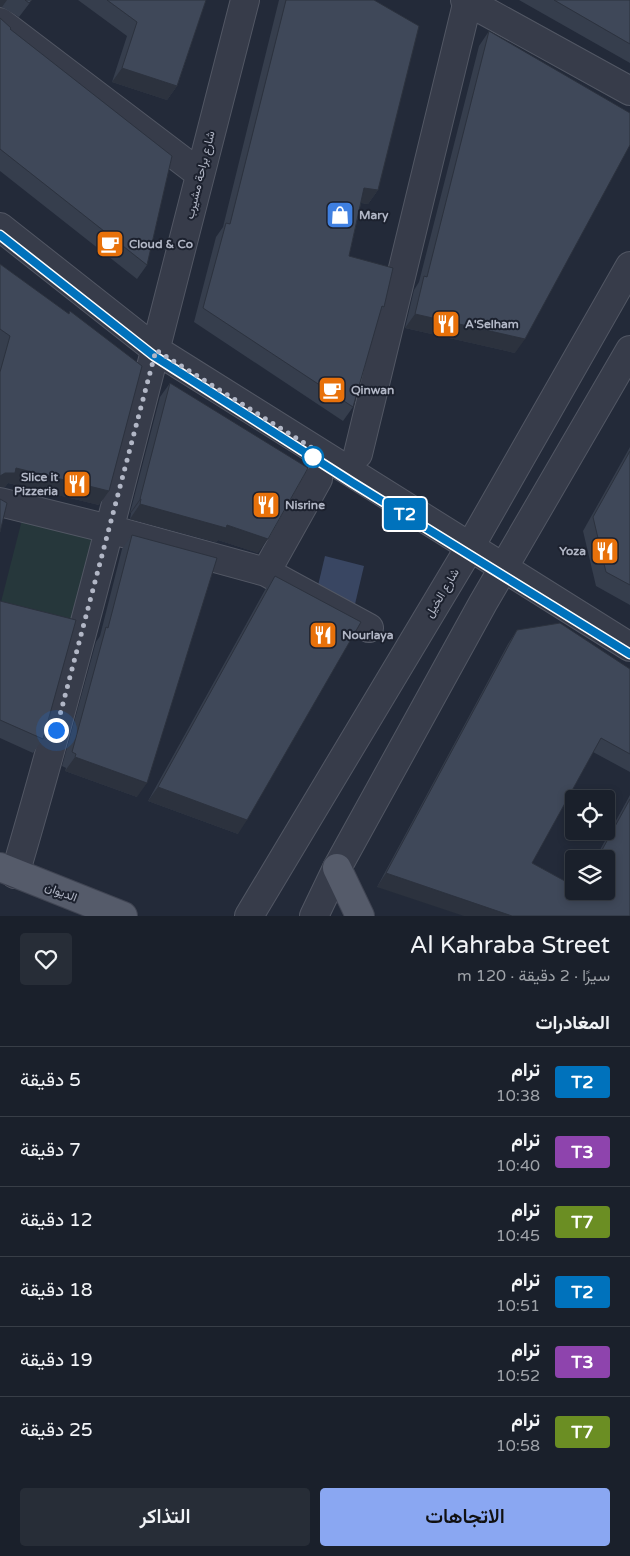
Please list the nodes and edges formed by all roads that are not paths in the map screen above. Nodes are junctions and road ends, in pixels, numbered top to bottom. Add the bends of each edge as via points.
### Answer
1 (244, 0) edge
2 (467, 1) edge
3 (0, 22) edge
4 (630, 92) edge
5 (200, 174) junction
6 (0, 227) edge
7 (630, 266) edge
8 (156, 350) junction
9 (630, 350) edge
10 (358, 454) dead end
11 (318, 480) dead end
12 (0, 502) edge
13 (109, 529) junction
14 (469, 546) junction
15 (504, 567) junction
16 (266, 572) junction
17 (370, 628) dead end
18 (630, 647) edge
19 (337, 868) junction
20 (8, 870) edge
21 (123, 916) edge
22 (249, 916) edge
23 (314, 916) edge
24 (360, 916) edge

1 - 5 street, شارع براحة مشيرب
2 - 4 street
2 - 10 street
3 - 5 street
5 - 8 street, شارع براحة مشيرب
6 - 8 street
7 - 14 street, شارع الخيل
8 - 13 street, شارع براحة مشيرب
8 - 14 street
9 - 15 street
11 - 16 street
12 - 13 street
13 - 16 street
13 - 20 street, شارع براحة مشيرب via 37,801
14 - 15 street
14 - 22 street, شارع الخيل
15 - 18 street
15 - 19 street
16 - 17 street
19 - 23 street
19 - 24 main road
20 - 21 main road, الديوان

